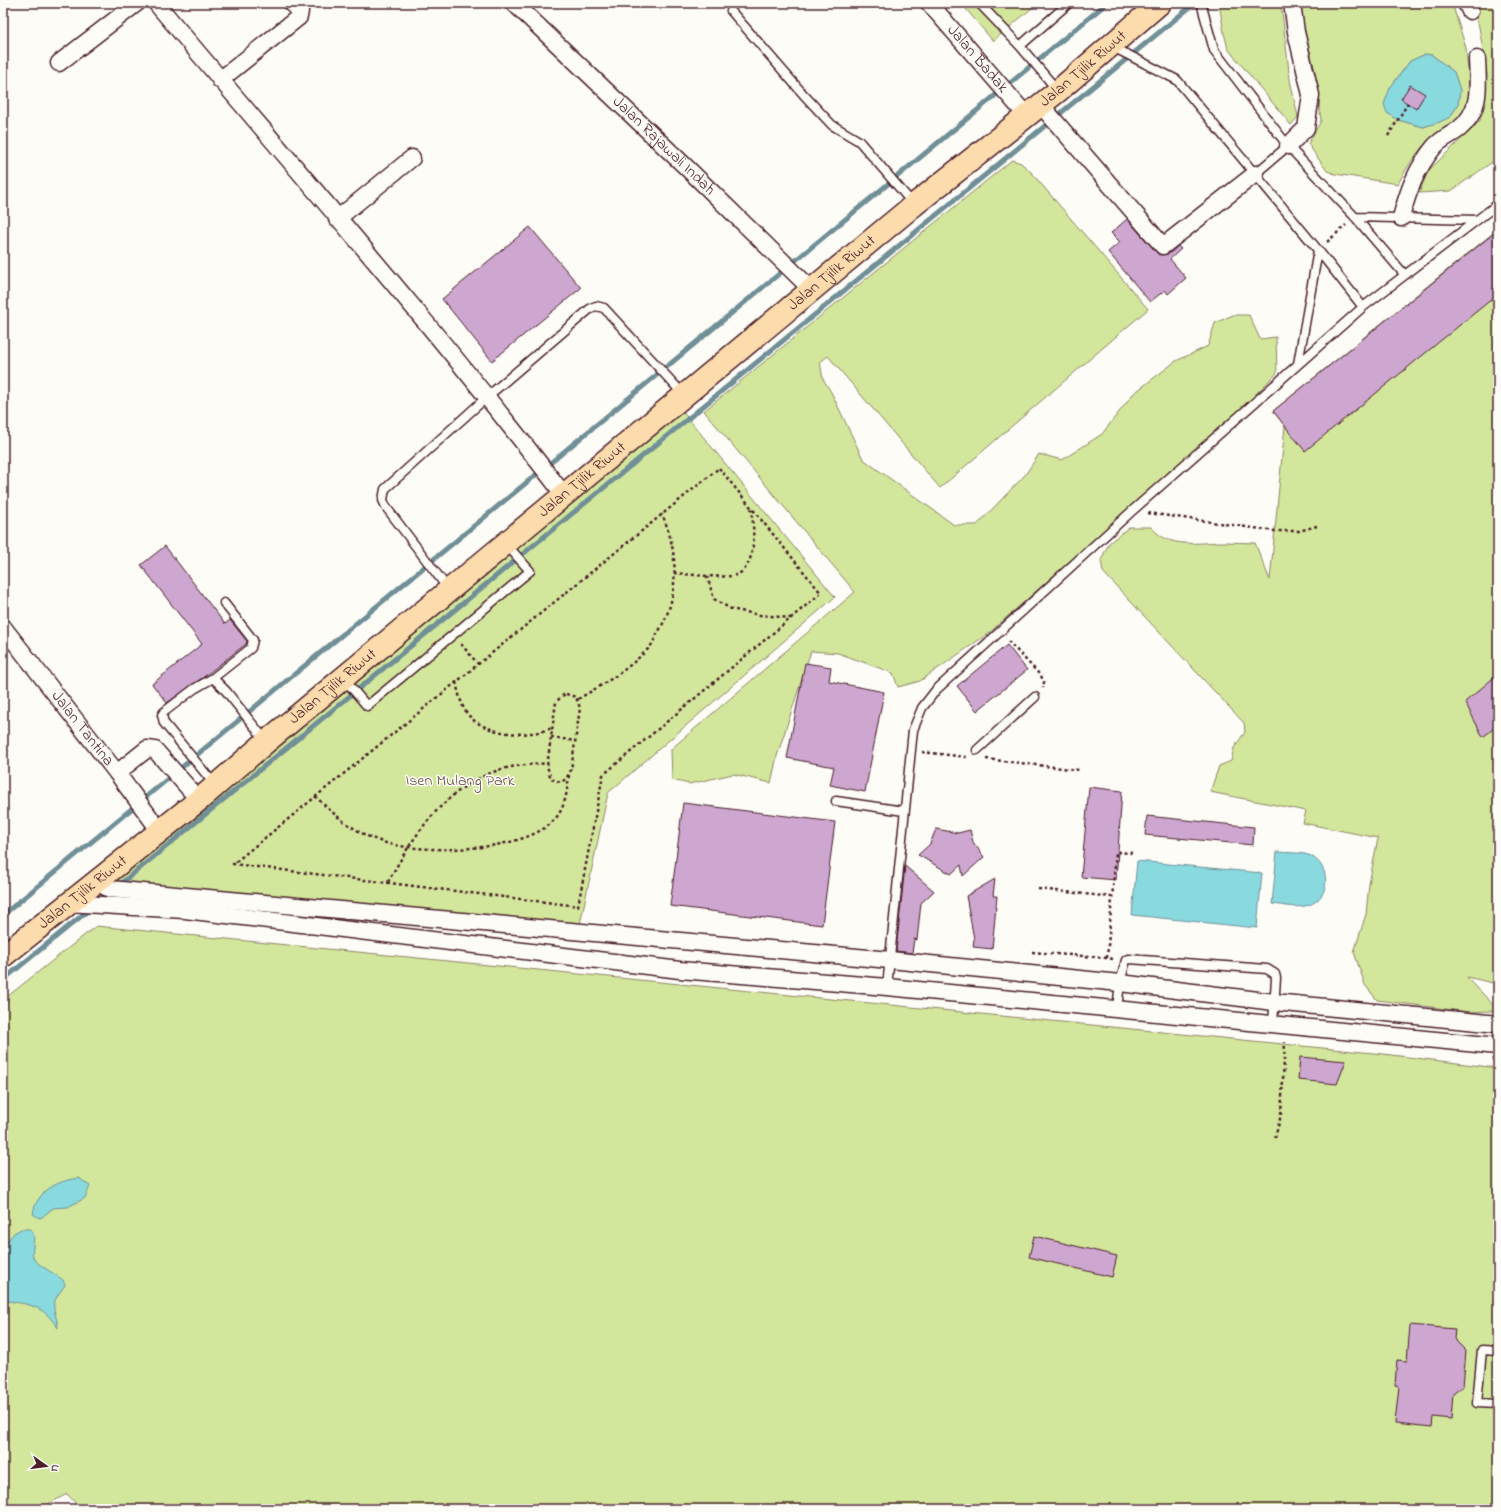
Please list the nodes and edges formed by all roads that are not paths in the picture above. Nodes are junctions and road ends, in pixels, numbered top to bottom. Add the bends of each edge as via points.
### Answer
1 (137, 3) edge
2 (156, 3) edge
3 (292, 3) edge
4 (514, 3) edge
5 (929, 3) edge
6 (979, 3) edge
7 (1069, 3) edge
8 (1160, 3) edge
9 (1201, 3) edge
10 (1292, 3) edge
11 (731, 11) dead end
12 (1020, 46) junction
13 (1110, 46) junction
14 (1477, 59) dead end
15 (60, 63) dead end
16 (220, 80) junction
17 (1058, 91) junction
18 (1033, 109) junction
19 (1288, 146) junction
20 (412, 158) dead end
21 (1255, 174) junction
22 (1498, 204) edge
23 (914, 205) junction
24 (1355, 217) junction
25 (1401, 218) junction
26 (338, 219) junction
27 (1477, 220) junction
28 (1318, 250) junction
29 (1404, 274) junction
30 (812, 290) junction
31 (1363, 307) junction
32 (1298, 364) junction
33 (488, 396) junction
34 (684, 396) junction
35 (564, 495) junction
36 (506, 543) junction
37 (450, 591) junction
38 (224, 603) dead end
39 (3, 627) edge
40 (213, 678) junction
41 (343, 678) junction
42 (1035, 697) road end
43 (266, 742) junction
44 (977, 750) dead end
45 (117, 773) junction
46 (215, 786) junction
47 (199, 800) junction
48 (836, 801) dead end
49 (904, 811) junction
50 (160, 831) junction
51 (98, 879) junction
52 (67, 903) junction
53 (8, 949) edge
54 (890, 960) junction
55 (1120, 983) junction
56 (887, 987) junction
57 (1274, 1002) junction
58 (1117, 1009) junction
59 (1498, 1024) edge
60 (1280, 1025) junction
61 (1498, 1046) edge
62 (1498, 1351) edge
63 (1498, 1404) edge

1 - 15 street
2 - 16 street
3 - 16 street via 300,13 297,19
4 - 30 street, Jalan Rajawali Indah
5 - 18 street, Jalan Badak
6 - 12 lane
7 - 12 lane
8 - 13 highway, Jalan Tjilik Riwut
9 - 19 lane via 1214,50
10 - 19 street via 1311,95 1306,128
11 - 23 lane via 832,125 859,141
12 - 17 lane
13 - 17 highway, Jalan Tjilik Riwut
13 - 21 lane via 1177,80
14 - 25 street via 1479,90 1475,110 1460,128 1436,145 1424,160 1410,185
16 - 26 street via 284,152
17 - 18 highway, Jalan Tjilik Riwut
18 - 21 street, Jalan Badak via 1057,124 1163,246
18 - 23 highway, Jalan Tjilik Riwut
19 - 21 lane
19 - 24 lane
20 - 26 street
21 - 28 lane
22 - 27 lane
23 - 30 highway, Jalan Tjilik Riwut
24 - 25 lane
24 - 29 lane
25 - 27 lane
26 - 33 street
27 - 29 lane
28 - 31 lane
28 - 32 lane
29 - 31 lane
30 - 34 highway, Jalan Tjilik Riwut
31 - 32 lane
32 - 49 lane via 936,690 913,730
33 - 34 lane via 596,306 604,308
33 - 35 street
33 - 37 lane via 390,484 383,494 386,507
34 - 35 highway, Jalan Tjilik Riwut
35 - 36 highway, Jalan Tjilik Riwut
36 - 37 highway, Jalan Tjilik Riwut
36 - 41 lane via 530,571 367,706
37 - 41 highway, Jalan Tjilik Riwut
38 - 40 lane via 253,640 251,648
39 - 45 street, Jalan Tantina
40 - 43 lane
40 - 46 lane via 164,712 162,719
41 - 43 highway, Jalan Tjilik Riwut
42 - 44 lane
43 - 46 highway, Jalan Tjilik Riwut
45 - 47 street via 147,749 155,750
45 - 50 street, Jalan Tantina
46 - 47 highway, Jalan Tjilik Riwut
47 - 50 highway, Jalan Tjilik Riwut
48 - 49 lane
49 - 54 lane
50 - 51 highway, Jalan Tjilik Riwut
51 - 52 highway, Jalan Tjilik Riwut
51 - 54 street via 110,889
52 - 53 highway, Jalan Tjilik Riwut
52 - 56 street via 185,910 680,970
54 - 55 street
54 - 56 lane
55 - 57 street
55 - 57 lane via 1126,960 1132,958 1270,970 1276,978
55 - 58 lane
56 - 58 street
57 - 59 street
57 - 60 lane
58 - 60 street
60 - 61 street
62 - 63 lane via 1482,1350 1477,1404

